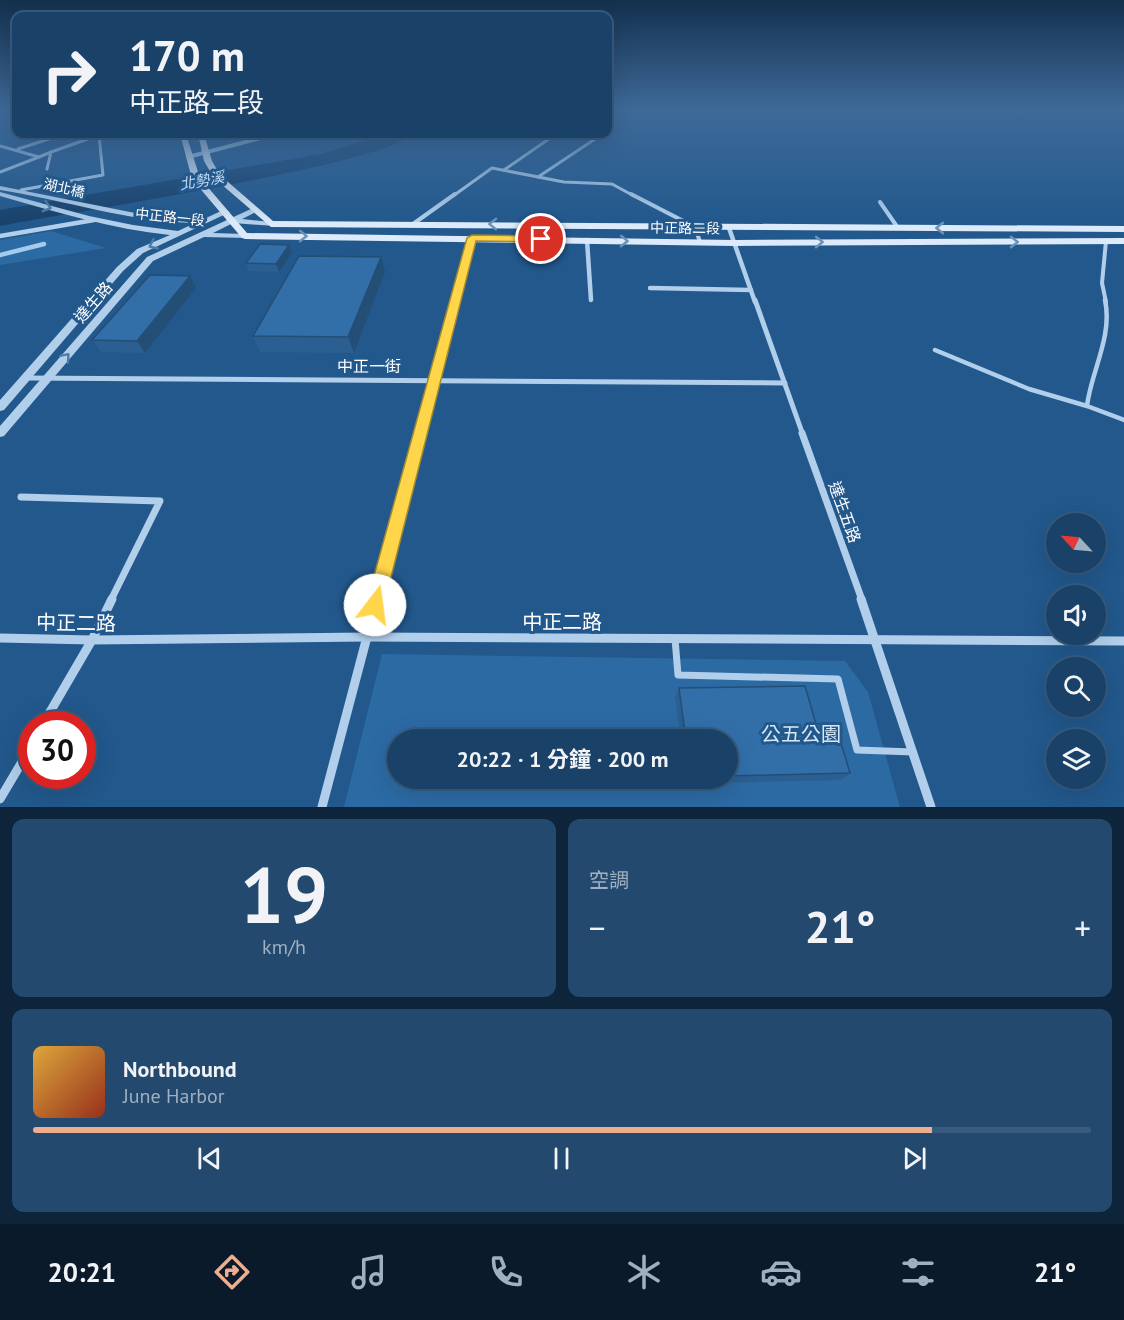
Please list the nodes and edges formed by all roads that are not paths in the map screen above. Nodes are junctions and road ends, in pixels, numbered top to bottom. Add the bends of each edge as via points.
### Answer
1 (7, 148) edge
2 (23, 148) edge
3 (65, 148) edge
4 (100, 148) edge
5 (186, 148) edge
6 (205, 148) edge
7 (226, 148) edge
8 (536, 148) edge
9 (582, 148) edge
10 (16, 150) junction
11 (51, 153) junction
12 (206, 153) junction
13 (39, 157) junction
14 (188, 157) junction
15 (47, 169) dead end
16 (504, 170) junction
17 (0, 172) edge
18 (538, 177) junction
19 (0, 188) edge
20 (21, 190) junction
21 (0, 194) edge
22 (880, 202) dead end
23 (255, 210) junction
24 (122, 214) joint
25 (228, 217) junction
26 (94, 220) junction
27 (206, 221) junction
28 (271, 224) junction
29 (413, 224) junction
30 (695, 227) junction
31 (729, 228) junction
32 (898, 228) junction
33 (1124, 229) edge
34 (181, 233) junction
35 (201, 234) junction
36 (0, 236) edge
37 (245, 236) junction
38 (472, 238) junction
39 (587, 240) junction
40 (1106, 241) junction
41 (1124, 241) edge
42 (700, 242) junction
43 (735, 243) junction
44 (651, 288) dead end
45 (751, 290) junction
46 (591, 300) dead end
47 (935, 350) dead end
48 (25, 378) junction
49 (47, 378) junction
50 (434, 380) junction
51 (785, 383) junction
52 (1087, 405) junction
53 (0, 407) edge
54 (1124, 420) edge
55 (0, 433) edge
56 (21, 497) dead end
57 (367, 637) junction
58 (0, 638) edge
59 (675, 639) junction
60 (92, 640) junction
61 (875, 640) junction
62 (1124, 641) edge
63 (51, 711) edge
64 (913, 752) junction
65 (18, 769) edge
66 (0, 799) edge
67 (322, 807) edge
68 (931, 807) edge

1 - 10 lane
2 - 10 lane
3 - 11 lane
4 - 20 lane via 103,175
5 - 14 main road
6 - 12 main road
7 - 12 street
8 - 16 lane
9 - 18 lane
10 - 13 lane
11 - 13 lane
11 - 15 lane
12 - 14 street
12 - 23 main road via 217,176
13 - 17 lane
14 - 25 main road via 196,179
16 - 18 lane
16 - 29 lane via 492,168
18 - 30 lane via 580,184 612,184
19 - 20 street, 湖北橋
20 - 24 street, 湖北橋
21 -> 26 street, 湖北橋
22 - 32 lane
23 - 25 street, 達生路
23 - 28 main road
24 - 27 street, 中正路一段 via 174,222
25 - 27 street, 達生路
25 - 28 street
25 - 35 street, 達生路
25 - 37 main road
26 - 34 street, 中正路一段
26 - 36 street
27 - 34 street, 達生路
28 - 29 main road, 中正路二段
30 -> 29 main road, 中正路二段
30 - 31 main road, 中正路二段
30 - 42 lane
31 - 32 main road, 中正路二段
31 - 43 street, 達生五路
33 -> 32 main road, 中正路二段
34 - 35 street, 中正路一段
34 -> 48 street, 達生路 via 140,251 120,269
35 - 37 street, 中正路一段
49 -> 35 street, 達生路 via 150,259
37 -> 38 main road, 中正路二段
38 - 39 main road, 中正路二段
38 - 50 street
39 -> 42 main road, 中正路二段
39 - 46 street
40 - 41 main road, 中正路二段
43 -> 40 main road, 中正路二段
40 - 52 lane via 1102,284 1107,308 1104,334
42 - 43 main road, 中正路二段
43 - 45 street, 達生五路
44 - 45 street
45 - 51 street, 達生五路
47 - 52 lane via 1061,401
48 - 49 street, 中正一街
48 - 53 street, 達生路
49 - 50 street, 中正一街
49 - 55 street, 達生路
50 - 51 street, 中正一街
50 - 57 street
51 - 61 street, 達生五路
52 - 54 lane
56 - 60 street via 160,501
57 - 59 street, 中正二路
57 - 60 street, 中正二路
57 - 67 street
58 - 60 street, 中正二路
59 - 61 street, 中正二路
59 - 64 lane via 678,675 838,679 857,750
60 - 63 street
61 - 62 street, 中正二路
61 - 64 street, 達生五路
64 - 68 street, 達生五路
65 - 66 street

